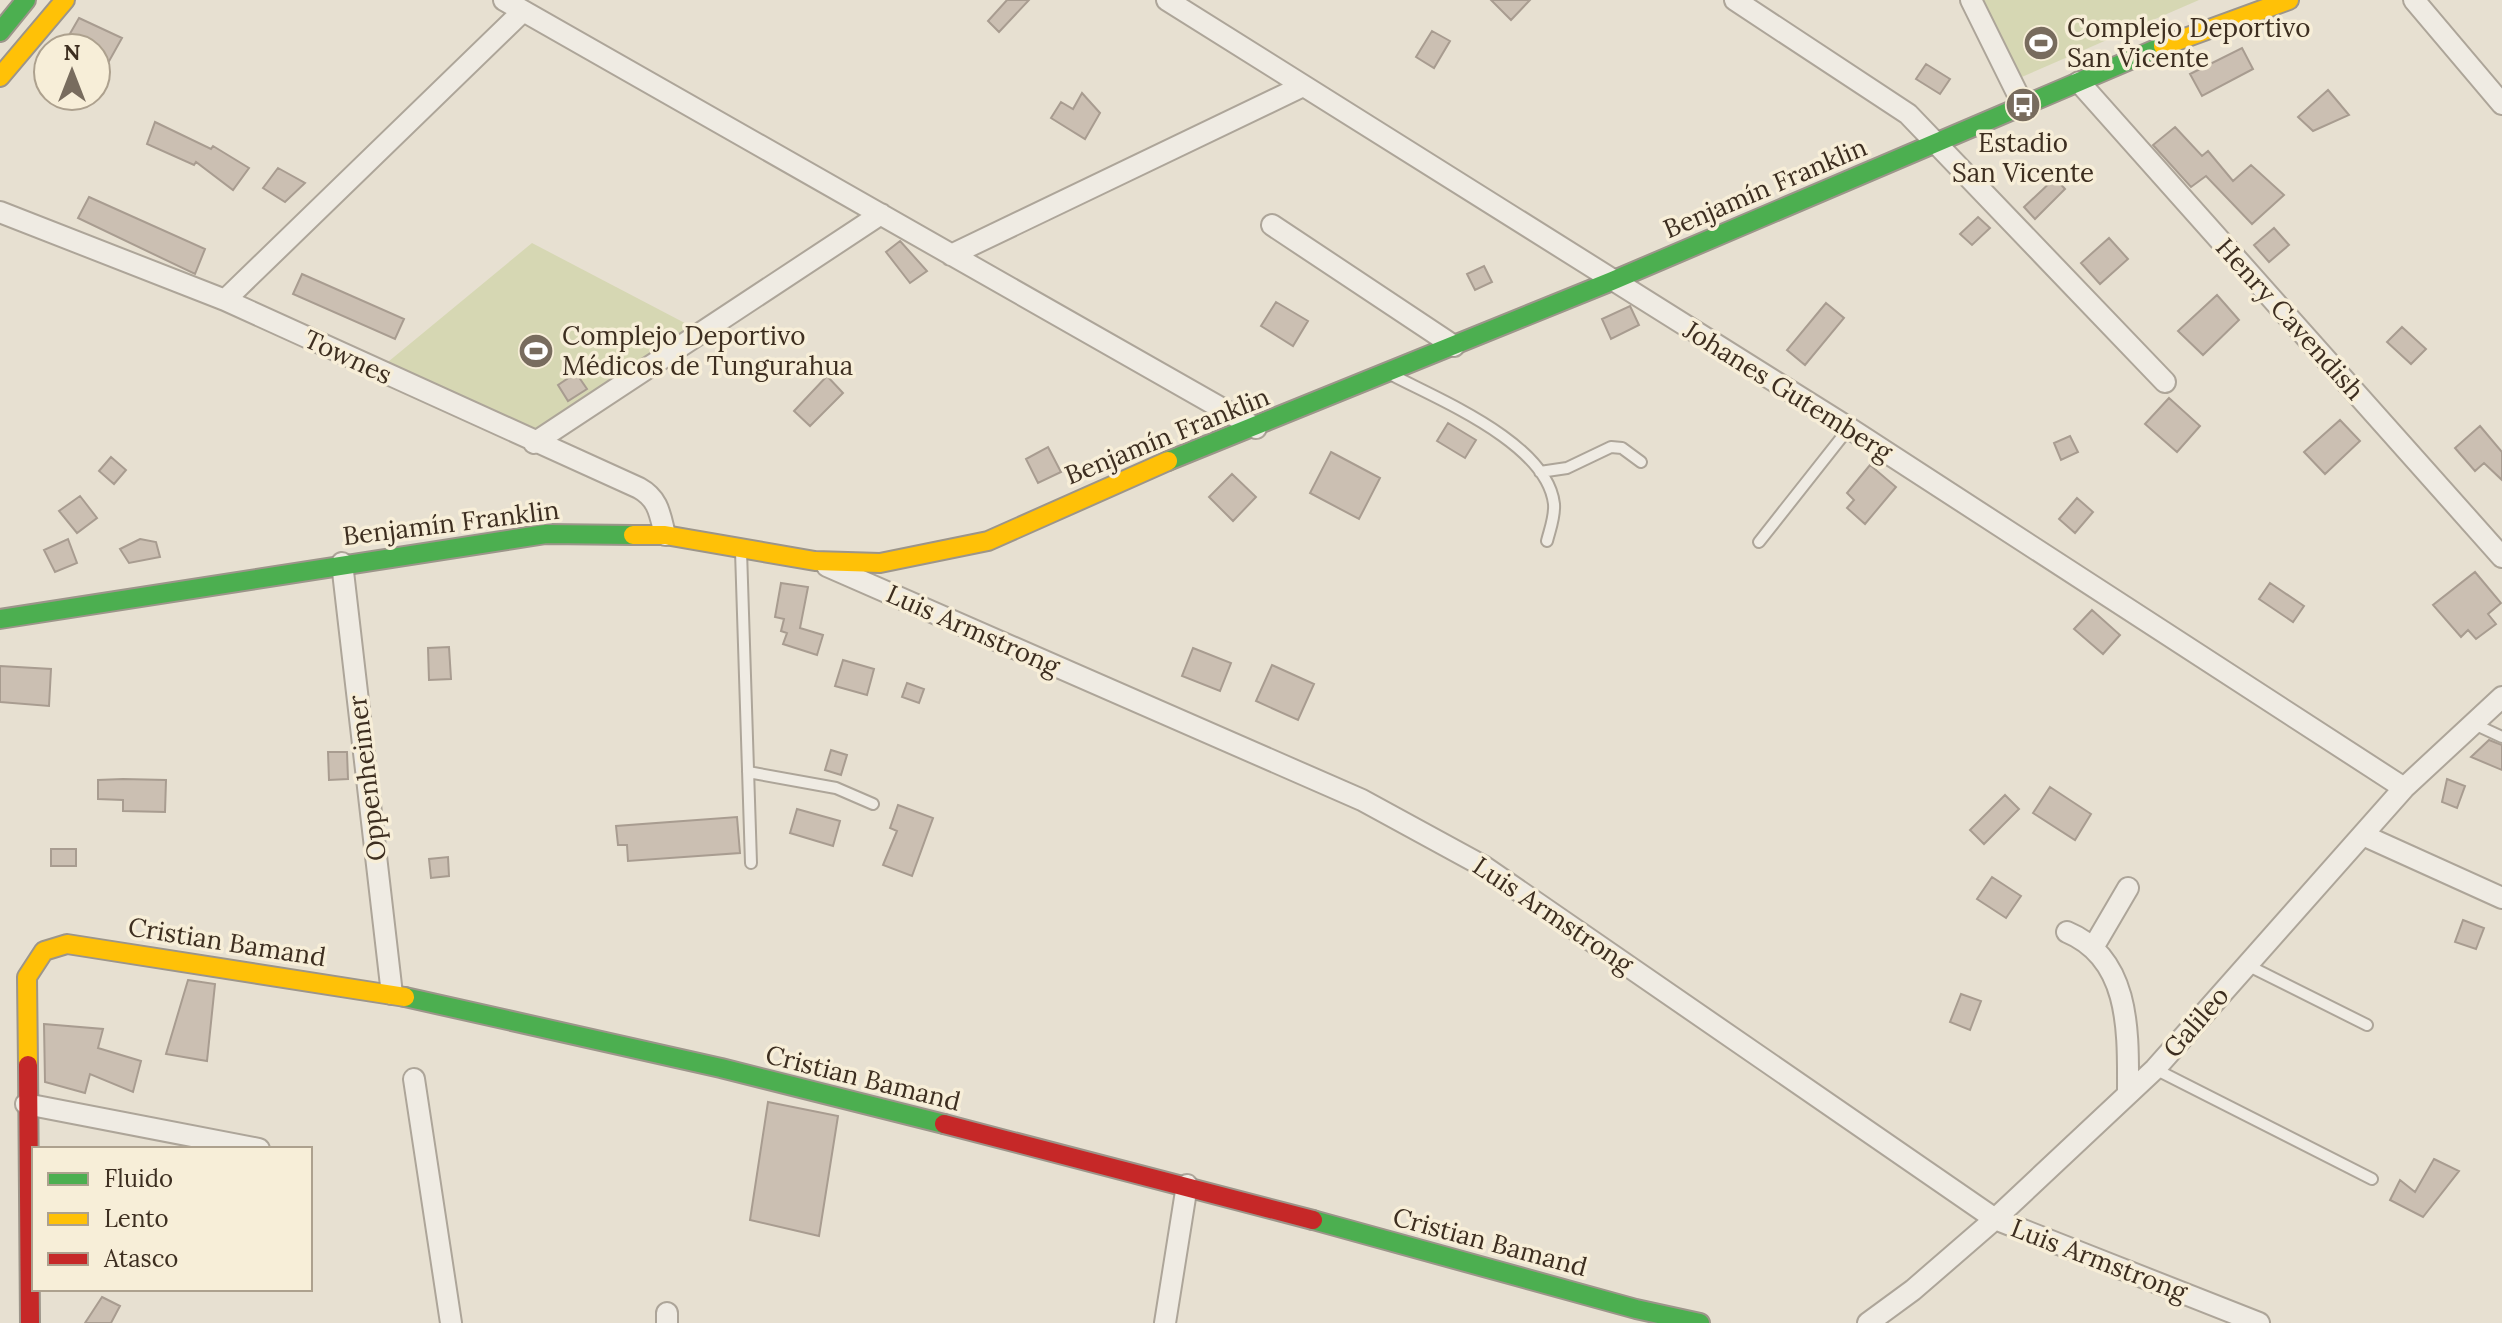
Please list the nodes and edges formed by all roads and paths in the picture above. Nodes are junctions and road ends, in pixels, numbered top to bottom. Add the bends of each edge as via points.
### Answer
1 (26, 0) edge
2 (65, 0) edge
3 (504, 0) edge
4 (1167, 0) edge
5 (1735, 0) edge
6 (1971, 0) edge
7 (2414, 0) edge
8 (2278, 1) edge
9 (523, 11) junction
10 (0, 32) edge
11 (0, 77) edge
12 (2079, 82) junction
13 (1303, 86) junction
14 (2502, 104) edge
15 (2023, 105) junction
16 (1937, 142) junction
17 (0, 212) edge
18 (881, 214) junction
19 (1272, 225) dead end
20 (951, 255) junction
21 (1612, 281) junction
22 (225, 300) junction
23 (1454, 346) junction
24 (1389, 373) junction
25 (2165, 382) dead end
26 (1256, 428) junction
27 (1849, 428) junction
28 (534, 443) junction
29 (1641, 462) dead end
30 (1540, 472) junction
31 (665, 535) junction
32 (1547, 541) dead end
33 (1759, 542) dead end
34 (741, 551) junction
35 (2502, 557) edge
36 (815, 561) junction
37 (342, 563) junction
38 (0, 619) edge
39 (2502, 697) edge
40 (2474, 724) junction
41 (2502, 737) edge
42 (748, 772) junction
43 (2404, 788) junction
44 (873, 804) dead end
45 (2365, 836) junction
46 (751, 863) dead end
47 (2128, 888) dead end
48 (2502, 898) edge
49 (2067, 932) dead end
50 (2094, 946) junction
51 (2247, 965) junction
52 (392, 994) junction
53 (2367, 1025) dead end
54 (2155, 1069) junction
55 (414, 1079) dead end
56 (2128, 1094) junction
57 (26, 1104) junction
58 (249, 1147) edge
59 (2372, 1179) dead end
60 (1187, 1185) junction
61 (1995, 1219) junction
62 (30, 1323) edge
63 (451, 1323) edge
64 (1165, 1323) edge
65 (1700, 1323) edge
66 (1868, 1323) edge
67 (2259, 1323) edge

1 - 10 street
2 - 11 street
3 - 9 street
4 - 13 street, Johanes Gutemberg
5 - 16 street via 1908,114
6 - 15 street
7 - 14 street
8 - 12 street, Benjamín Franklin
9 - 18 street
9 - 22 street
12 - 15 street, Benjamín Franklin
12 - 35 street, Henry Cavendish
13 - 20 street
13 - 21 street, Johanes Gutemberg
15 - 16 street, Benjamín Franklin
16 - 21 street, Benjamín Franklin
16 - 25 street
17 - 22 street, Townes
18 - 20 street
18 - 28 street
19 - 23 street
20 - 26 street
21 - 23 street, Benjamín Franklin
21 - 27 street, Johanes Gutemberg
22 - 28 street, Townes
23 - 24 street, Benjamín Franklin
24 - 26 street, Benjamín Franklin
24 - 30 lane via 1494,429
26 - 36 street, Benjamín Franklin via 1118,481 988,541 880,563
27 - 33 lane
27 - 43 street, Johanes Gutemberg
28 - 31 street, Townes via 652,495
29 - 30 lane via 1622,448 1611,447 1567,468
30 - 32 lane via 1554,506
31 - 34 street, Benjamín Franklin
31 - 37 street, Benjamín Franklin via 546,534
34 - 36 street, Benjamín Franklin
34 - 42 lane
36 - 61 street, Luis Armstrong via 1362,800 1483,866
37 - 38 street, Benjamín Franklin
37 - 52 street, Oppenheimer
39 - 40 street, Galileo
40 - 41 lane
40 - 43 street, Galileo
42 - 44 lane via 836,788
42 - 46 lane
43 - 45 street, Galileo
45 - 48 street
45 - 51 street, Galileo
47 - 50 street
49 - 50 street
50 - 56 street via 2111,972 2126,1013
51 - 53 lane
51 - 54 street, Galileo
52 - 57 street, Cristian Bamand via 67,944 44,951 27,977
52 - 60 street, Cristian Bamand via 721,1068
54 - 56 street, Galileo
54 - 59 lane
55 - 63 street
56 - 61 street, Galileo
57 - 58 street
57 - 62 street
60 - 64 street
60 - 65 street, Cristian Bamand
61 - 66 street, Galileo
61 - 67 street, Luis Armstrong

